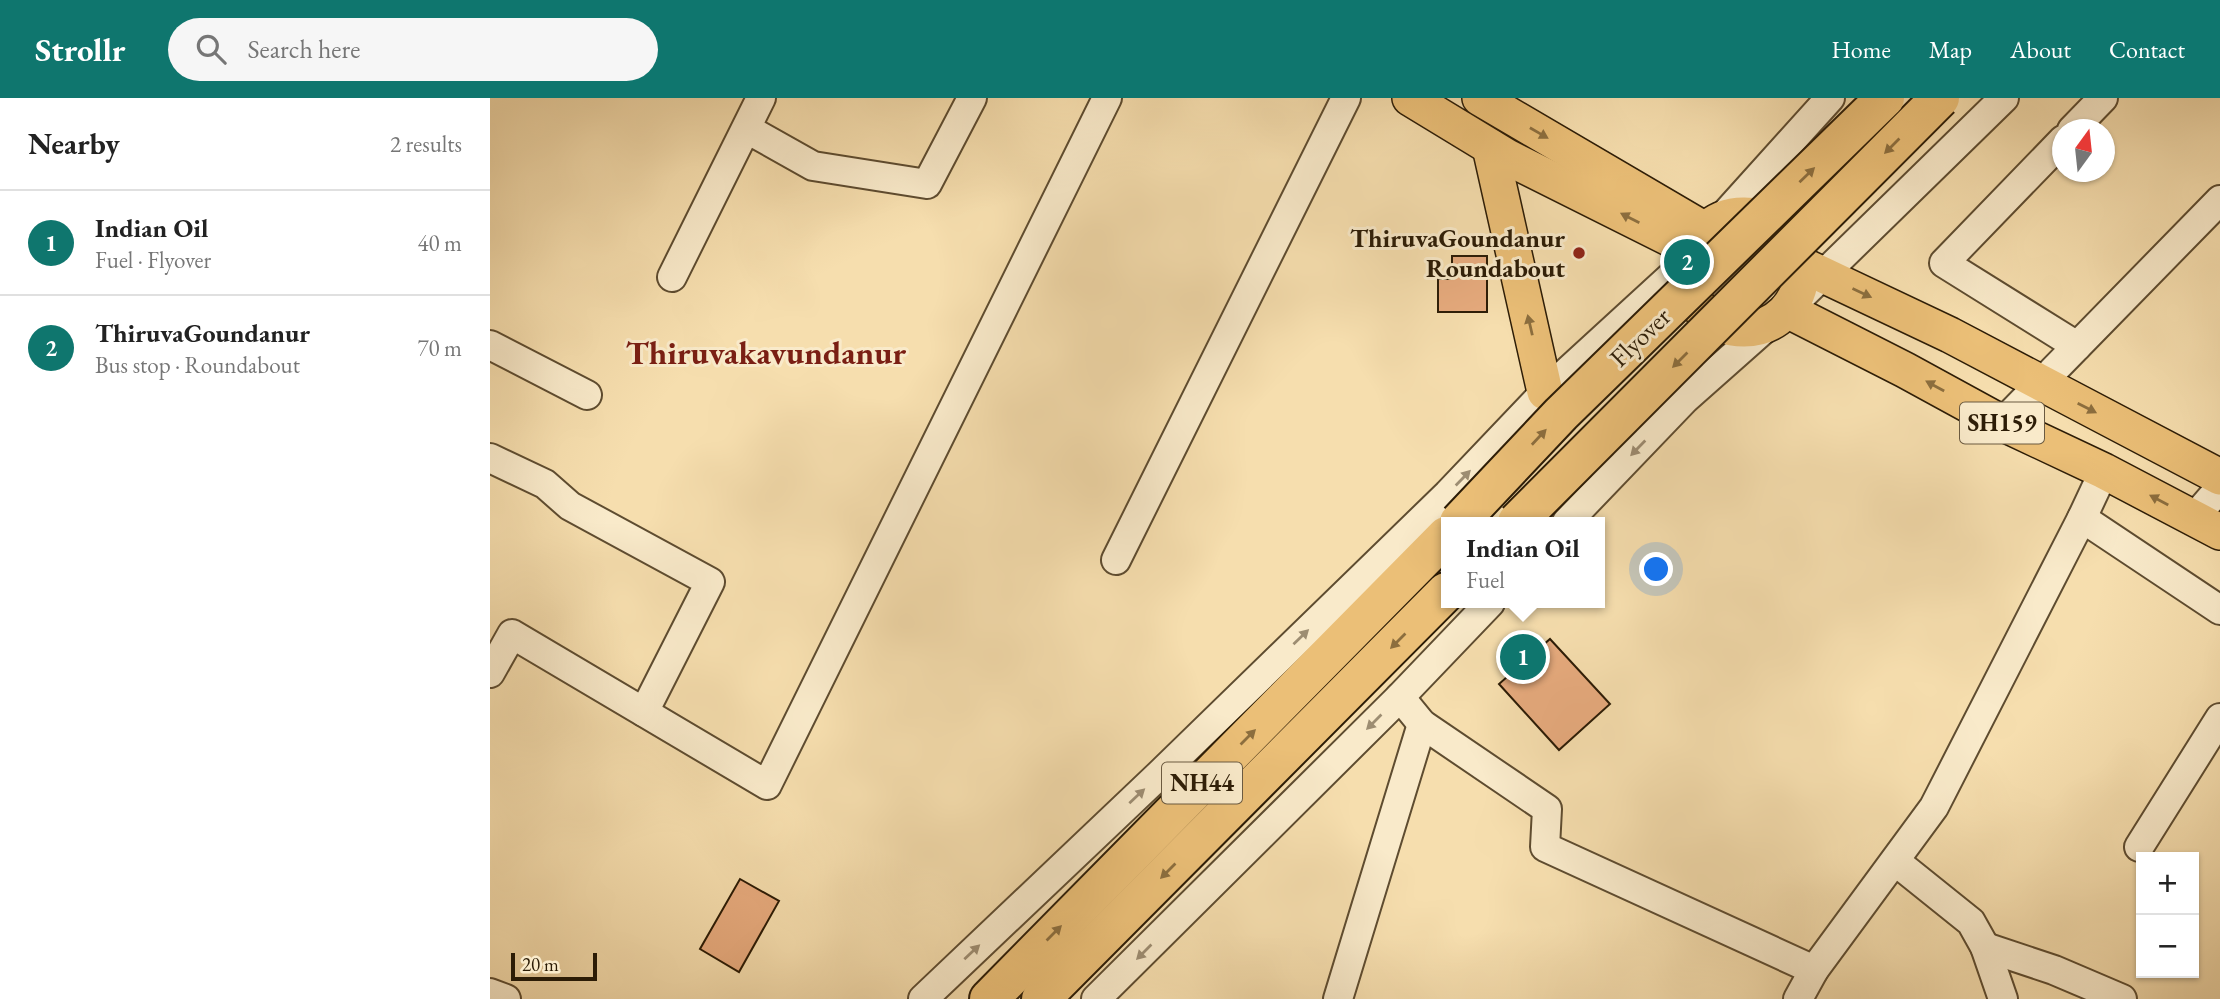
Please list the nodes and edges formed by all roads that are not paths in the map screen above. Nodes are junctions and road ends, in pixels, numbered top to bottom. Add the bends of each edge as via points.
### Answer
1 (761, 98) edge
2 (972, 98) edge
3 (1107, 98) edge
4 (1346, 98) edge
5 (1410, 98) edge
6 (1480, 98) edge
7 (1830, 98) edge
8 (1885, 98) edge
9 (1940, 98) edge
10 (2004, 98) edge
11 (2103, 98) edge
12 (2083, 119) edge
13 (747, 129) junction
14 (1490, 147) junction
15 (2052, 151) edge
16 (2220, 200) edge
17 (1701, 240) junction
18 (1812, 270) junction
19 (672, 277) dead end
20 (1780, 316) junction
21 (490, 345) edge
22 (2077, 346) junction
23 (2041, 384) junction
24 (1545, 392) junction
25 (587, 395) dead end
26 (2002, 424) junction
27 (490, 458) edge
28 (2104, 471) junction
29 (2220, 477) edge
30 (2220, 488) edge
31 (1464, 517) edge
32 (1522, 517) edge
33 (1572, 517) edge
34 (2082, 518) junction
35 (2207, 525) edge
36 (1441, 541) edge
37 (1116, 560) dead end
38 (1441, 598) edge
39 (1485, 608) edge
40 (2220, 610) edge
41 (490, 673) edge
42 (1400, 697) junction
43 (644, 712) junction
44 (2220, 718) edge
45 (1422, 724) junction
46 (2139, 847) dead end
47 (1895, 860) junction
48 (1985, 947) junction
49 (1814, 970) junction
50 (490, 993) edge
51 (506, 999) edge
52 (923, 999) edge
53 (989, 999) edge
54 (1041, 999) edge
55 (1096, 999) edge
56 (1338, 999) edge
57 (1798, 999) edge
58 (2003, 999) edge
59 (2122, 999) edge

1 - 13 street
2 - 13 street via 927,184 813,166
3 - 43 street via 767,785
4 - 37 street
5 - 14 main road
6 -> 17 main road
7 - 17 street
31 -> 8 highway, Flyover, bridge via 1560,415
9 -> 32 highway, bridge
10 - 18 street
11 - 12 street
13 - 19 street
17 -> 14 main road
24 -> 14 main road
15 - 22 street via 1944,263
16 - 22 street
17 - 18 main road via 1746,216 1771,222
17 - 20 main road via 1687,279 1699,308 1711,319 1742,329 1758,328
17 - 24 street
18 - 20 main road via 1800,281 1796,296
18 -> 23 main road
26 -> 20 main road, SH159 via 1905,370
20 -> 33 street via 1685,398
21 - 25 street
22 - 23 street
23 - 26 street
23 -> 29 main road
52 -> 24 street via 1448,494
26 - 28 main road, SH159
27 - 43 street via 545,484 570,506 709,582
28 - 34 street
35 -> 28 main road, SH159
30 - 35 street
34 - 40 street
34 - 47 street via 1934,807
53 -> 36 highway, NH44
38 -> 54 highway, NH44
39 - 42 street
41 - 43 street via 512,634
42 - 45 street
42 -> 55 street
44 - 46 street
45 - 49 street via 1547,809 1545,847
45 - 56 street
47 - 48 street via 1971,922
47 - 49 street
48 - 58 street
48 - 59 street
49 - 57 street
50 - 51 street

